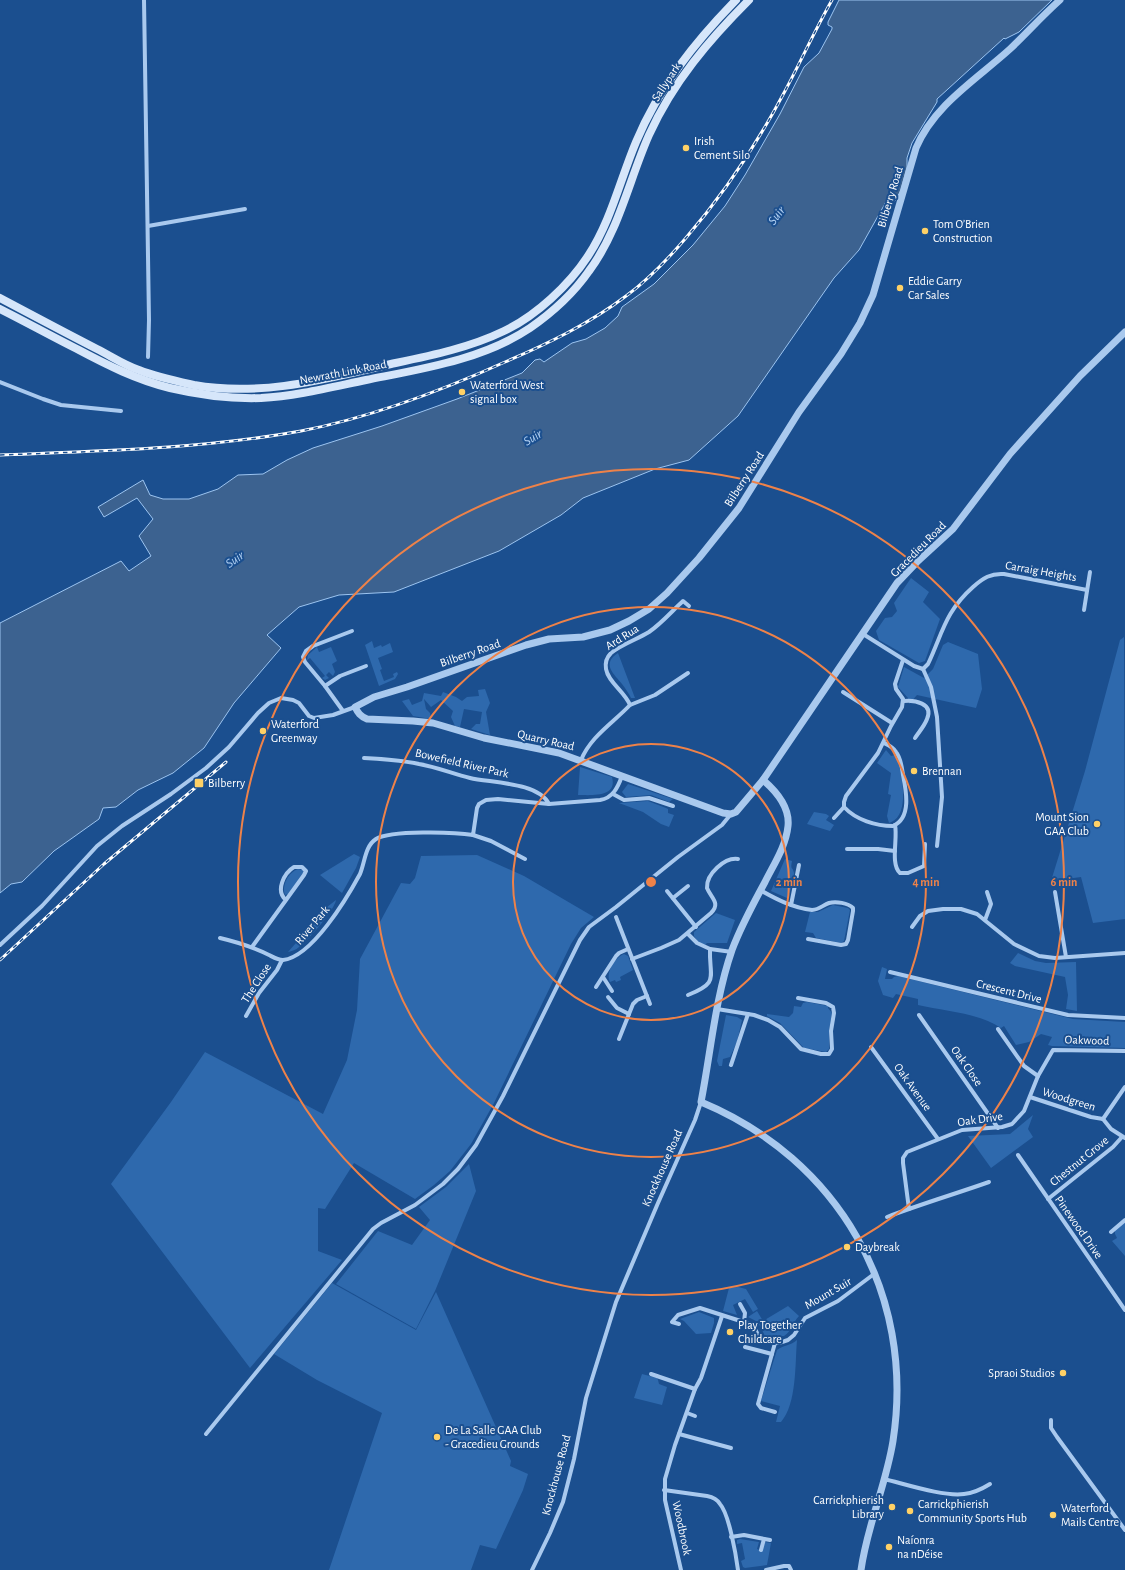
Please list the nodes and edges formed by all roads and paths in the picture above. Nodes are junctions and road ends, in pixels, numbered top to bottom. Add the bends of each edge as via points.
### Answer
1 (144, 0) edge
2 (736, 0) edge
3 (749, 0) edge
4 (1060, 0) edge
5 (620, 188) joint
6 (627, 192) joint
7 (245, 209) dead end
8 (148, 226) junction
9 (0, 298) edge
10 (0, 309) edge
11 (1125, 332) edge
12 (148, 357) dead end
13 (0, 382) edge
14 (121, 411) dead end
15 (1090, 572) dead end
16 (1087, 590) junction
17 (689, 606) dead end
18 (1084, 610) dead end
19 (352, 631) dead end
20 (863, 634) junction
21 (903, 660) junction
22 (366, 666) dead end
23 (923, 669) junction
24 (688, 673) dead end
25 (325, 686) junction
26 (843, 692) dead end
27 (904, 701) junction
28 (630, 705) junction
29 (355, 707) junction
30 (343, 711) junction
31 (892, 723) junction
32 (915, 738) dead end
33 (884, 742) junction
34 (364, 758) dead end
35 (581, 760) junction
36 (622, 776) junction
37 (763, 780) junction
38 (613, 794) junction
39 (549, 804) junction
40 (673, 806) dead end
41 (844, 807) junction
42 (731, 814) junction
43 (834, 818) dead end
44 (894, 825) junction
45 (473, 835) junction
46 (925, 844) dead end
47 (937, 846) dead end
48 (847, 849) dead end
49 (895, 851) junction
50 (525, 859) dead end
51 (738, 859) dead end
52 (799, 866) dead end
53 (688, 886) dead end
54 (760, 890) junction
55 (667, 891) dead end
56 (988, 892) dead end
57 (1055, 892) dead end
58 (673, 898) junction
59 (286, 900) junction
60 (791, 905) junction
61 (616, 917) dead end
62 (985, 920) junction
63 (912, 926) dead end
64 (696, 927) junction
65 (688, 934) junction
66 (220, 938) dead end
67 (808, 939) dead end
68 (0, 945) edge
69 (252, 947) junction
70 (628, 949) junction
71 (710, 949) junction
72 (732, 952) junction
73 (1125, 953) edge
74 (1066, 957) junction
75 (632, 959) junction
76 (282, 960) junction
77 (890, 972) dead end
78 (603, 977) junction
79 (596, 987) dead end
80 (612, 991) dead end
81 (688, 995) dead end
82 (647, 996) junction
83 (608, 997) dead end
84 (798, 998) dead end
85 (650, 1004) dead end
86 (717, 1009) junction
87 (629, 1014) junction
88 (748, 1014) junction
89 (919, 1015) dead end
90 (246, 1016) dead end
91 (1125, 1018) edge
92 (998, 1028) dead end
93 (618, 1039) dead end
94 (871, 1047) dead end
95 (1125, 1051) edge
96 (1050, 1052) joint
97 (731, 1065) dead end
98 (1038, 1076) junction
99 (1125, 1087) edge
100 (1030, 1097) junction
101 (701, 1102) junction
102 (1103, 1119) junction
103 (998, 1128) junction
104 (1124, 1137) edge
105 (938, 1139) junction
106 (1018, 1155) dead end
107 (990, 1182) dead end
108 (1048, 1199) junction
109 (909, 1209) junction
110 (887, 1217) dead end
111 (1125, 1220) edge
112 (1110, 1232) dead end
113 (875, 1274) junction
114 (740, 1304) dead end
115 (1125, 1310) edge
116 (722, 1316) junction
117 (744, 1322) junction
118 (679, 1324) dead end
119 (775, 1343) junction
120 (746, 1347) dead end
121 (772, 1354) junction
122 (651, 1374) dead end
123 (664, 1378) junction
124 (662, 1384) dead end
125 (695, 1389) junction
126 (775, 1412) dead end
127 (687, 1413) junction
128 (695, 1416) dead end
129 (1050, 1420) dead end
130 (206, 1434) dead end
131 (679, 1434) junction
132 (731, 1448) dead end
133 (884, 1479) junction
134 (990, 1484) dead end
135 (664, 1490) junction
136 (1125, 1530) edge
137 (731, 1537) junction
138 (764, 1538) junction
139 (770, 1540) dead end
140 (761, 1550) dead end
141 (532, 1570) edge
142 (681, 1570) edge
143 (738, 1570) edge
144 (766, 1570) edge
145 (791, 1570) edge
146 (861, 1570) edge

1 - 8 street
2 - 5 main road, Sallypark via 700,39 665,86 642,129
3 - 6 main road, Sallypark via 712,39 670,95 650,133
4 - 29 street, Bilberry Road via 1010,49 946,105 923,134 916,148 873,295 860,323 799,412 740,508 658,603 604,632 583,637 542,640 407,688 374,697
5 - 9 main road, Newrath Link Road via 603,229 568,282 539,309 507,330 480,342 290,386 222,388 195,385 141,371
6 - 10 main road, Newrath Link Road via 607,242 590,270 566,300 529,328 494,347 450,362 349,384 263,398 219,397 170,388 122,372
7 - 8 street
8 - 12 street
11 - 20 street, Gracedieu Road via 1080,376 1010,454 953,529 903,577
13 - 14 street via 61,405
15 - 16 street, Carraig Heights
16 - 18 street, Carraig Heights
16 - 23 street, Carraig Heights via 1004,574 987,576 953,608 928,664
17 - 28 street, Ard Rua via 683,601 655,627 618,648 608,657 607,674
19 - 25 street via 312,646 304,654 305,662
20 - 21 street
20 - 37 street, Gracedieu Road
21 - 23 street
21 - 27 street via 895,684
22 - 25 street via 340,676
23 - 47 street via 931,687 938,717 942,797
24 - 28 street via 655,695
25 - 30 street
26 - 31 street
27 - 31 street
27 - 32 street via 920,702 928,711 927,719
28 - 35 street via 591,742
29 - 30 street, Bilberry Road
29 - 35 street, Quarry Road via 361,716 367,719 433,723 484,738 538,748
30 - 68 street, Bilberry Road via 316,718 308,715 301,705 293,700 277,699 266,705 229,747 206,768 97,846 55,892
31 - 33 street
33 - 41 street via 846,796
33 - 44 street via 898,755 906,793 904,815
34 - 39 street, Bowefield River Park via 412,762 469,778 518,786 540,794
35 - 36 street, Quarry Road
36 - 38 street
36 - 42 street, Quarry Road
37 - 42 street, Gracedieu Road via 738,810
37 - 54 street, Knockhouse Road via 782,800 787,812 788,831
38 - 39 street via 600,800
38 - 40 street via 624,800 649,798
39 - 45 street via 503,800 481,802 477,808
41 - 43 street
41 - 44 street via 869,822
42 - 130 street via 722,825 589,927 563,973 482,1137 464,1162 432,1193 373,1230
44 - 49 street
45 - 50 street via 491,841
45 - 76 street, River Park via 457,833 380,836 369,848 354,884 312,944 300,954
46 - 49 street via 925,865 908,873 897,871
48 - 49 street
51 - 64 street via 728,860 710,876 707,888 715,899 716,907
52 - 60 street
53 - 58 street
54 - 60 street
54 - 72 street, Knockhouse Road
55 - 58 street
56 - 62 street via 991,904
57 - 74 street
58 - 64 street
59 - 59 street via 281,891 287,874 294,867 302,867 306,871
59 - 69 street
60 - 67 street via 815,910 833,902 849,905 853,909 846,944
61 - 70 street
62 - 63 street via 966,910 943,909 925,912
62 - 74 street via 1023,950 1045,957
64 - 65 street
65 - 71 street via 697,943
65 - 75 street via 671,944
66 - 69 street
69 - 76 street
70 - 75 street
70 - 78 street via 617,954
71 - 72 street
71 - 81 street via 710,982 704,988
72 - 86 street, Knockhouse Road
73 - 74 street
75 - 82 street
76 - 90 street, The Close
77 - 91 street, Crescent Drive via 1064,1014
78 - 79 street
78 - 80 street
82 - 85 street
82 - 87 street via 635,1002
83 - 87 street via 617,1008
84 - 88 street via 829,1004 834,1009 832,1049 828,1054 803,1050 775,1023
86 - 88 street
86 - 101 street, Knockhouse Road
87 - 93 street
88 - 97 street
89 - 103 street, Oak Close
92 - 98 street via 1024,1066
94 - 105 street, Oak Avenue
95 - 96 street, Oakwood via 1057,1049
96 - 98 street, Oak Drive
98 - 100 street, Oak Drive
99 - 102 street
100 - 102 street, Woodgreen
100 - 103 street, Oak Drive via 1018,1119 1010,1125
101 - 113 street via 760,1132 809,1173 847,1220
101 - 141 street, Knockhouse Road via 618,1297 586,1398 563,1502
102 - 104 street via 1111,1129
103 - 105 street, Oak Drive via 967,1129
104 - 108 street, Chestnut Grove
105 - 109 street, Oak Drive via 910,1151 903,1158
106 - 108 street, Pinewood Drive
107 - 109 street
108 - 115 street, Pinewood Drive
109 - 110 street
111 - 112 street
113 - 119 street, Mount Suir via 838,1301 805,1318 788,1340
113 - 133 street via 890,1323 897,1369 896,1422
114 - 117 street via 745,1313
116 - 117 street
116 - 118 street via 698,1308 676,1315 672,1322
116 - 125 street
117 - 119 street via 754,1326 761,1340
119 - 121 street
120 - 121 street
121 - 126 street via 758,1404 761,1408
122 - 123 street
123 - 124 street
123 - 125 street
125 - 127 street
127 - 128 street
127 - 131 street
129 - 136 street via 1054,1433
131 - 132 street
131 - 135 street, Woodbrook via 668,1467
133 - 134 street via 958,1494 975,1492
133 - 146 street via 868,1532
135 - 137 street, Woodbrook via 715,1499 722,1505
135 - 142 street, Woodbrook
137 - 138 street via 744,1535
137 - 143 street, Woodbrook
138 - 139 street
138 - 140 street
144 - 145 street via 789,1566

